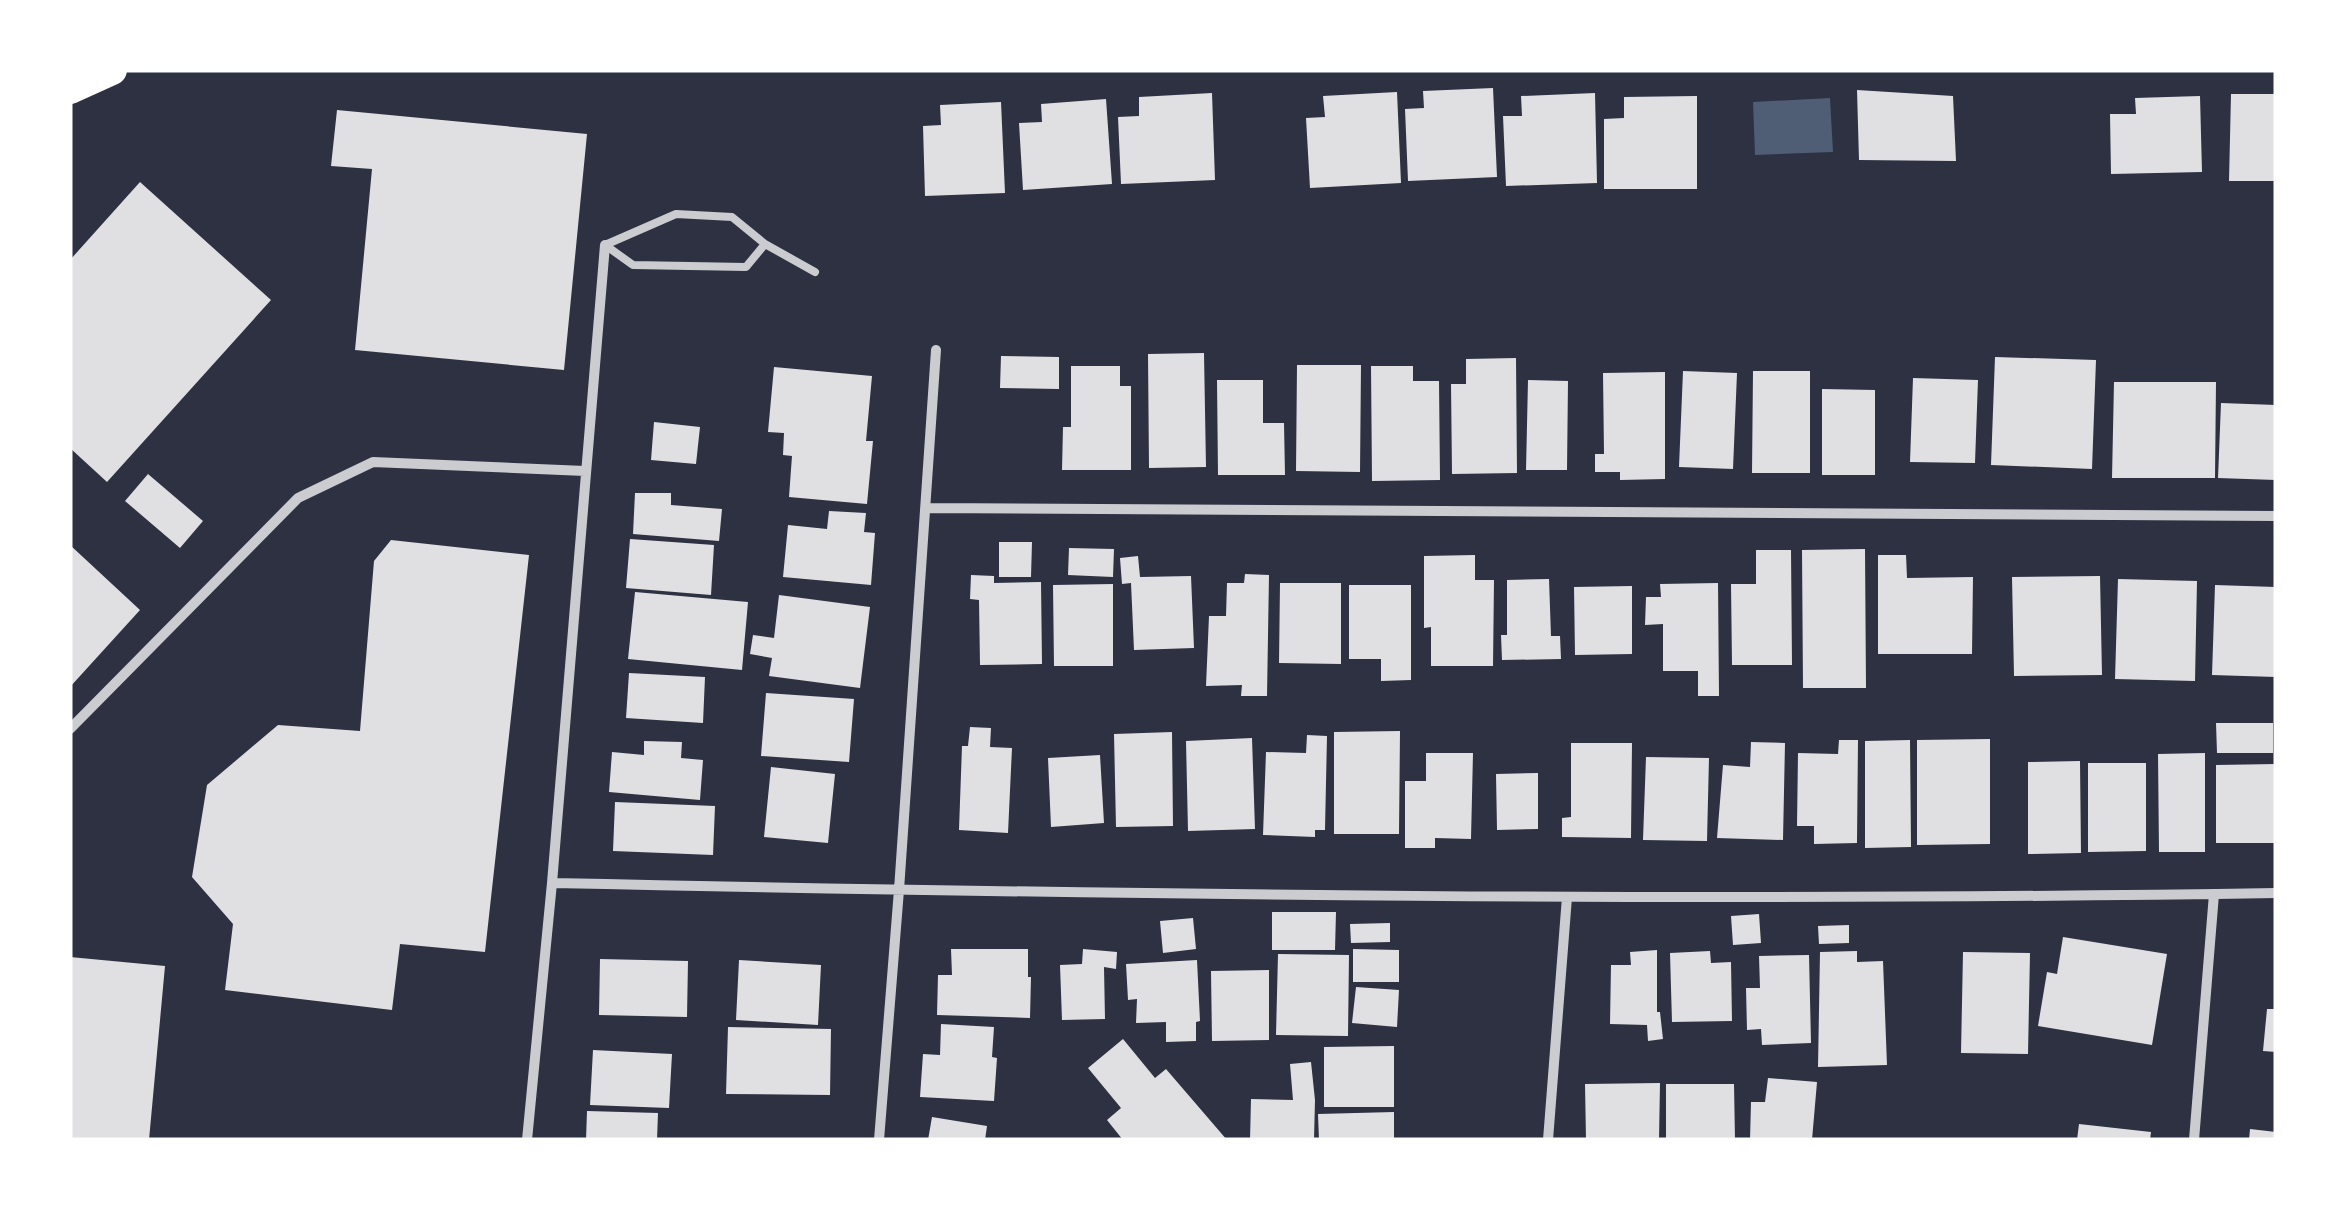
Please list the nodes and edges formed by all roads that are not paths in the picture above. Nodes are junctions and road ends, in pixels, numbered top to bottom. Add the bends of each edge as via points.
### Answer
1 (112, 70) edge
2 (70, 89) edge
3 (765, 244) junction
4 (604, 245) junction
5 (814, 272) dead end
6 (936, 350) dead end
7 (585, 471) junction
8 (926, 508) junction
9 (2276, 516) edge
10 (70, 729) edge
11 (552, 883) junction
12 (900, 890) junction
13 (2276, 893) edge
14 (2214, 894) junction
15 (1567, 896) junction
16 (527, 1140) edge
17 (879, 1140) edge
18 (1548, 1140) edge
19 (2194, 1140) edge

1 - 2 highway
3 - 4 lane via 732,217 676,214
3 - 4 lane via 746,267 633,265
3 - 5 lane
4 - 7 street
6 - 8 street
7 - 10 street via 373,462 298,498
7 - 11 street
8 - 9 street
8 - 12 street
11 - 12 street
11 - 16 street
12 - 15 street
12 - 17 street
13 - 14 street
14 - 15 street
14 - 19 street
15 - 18 street

